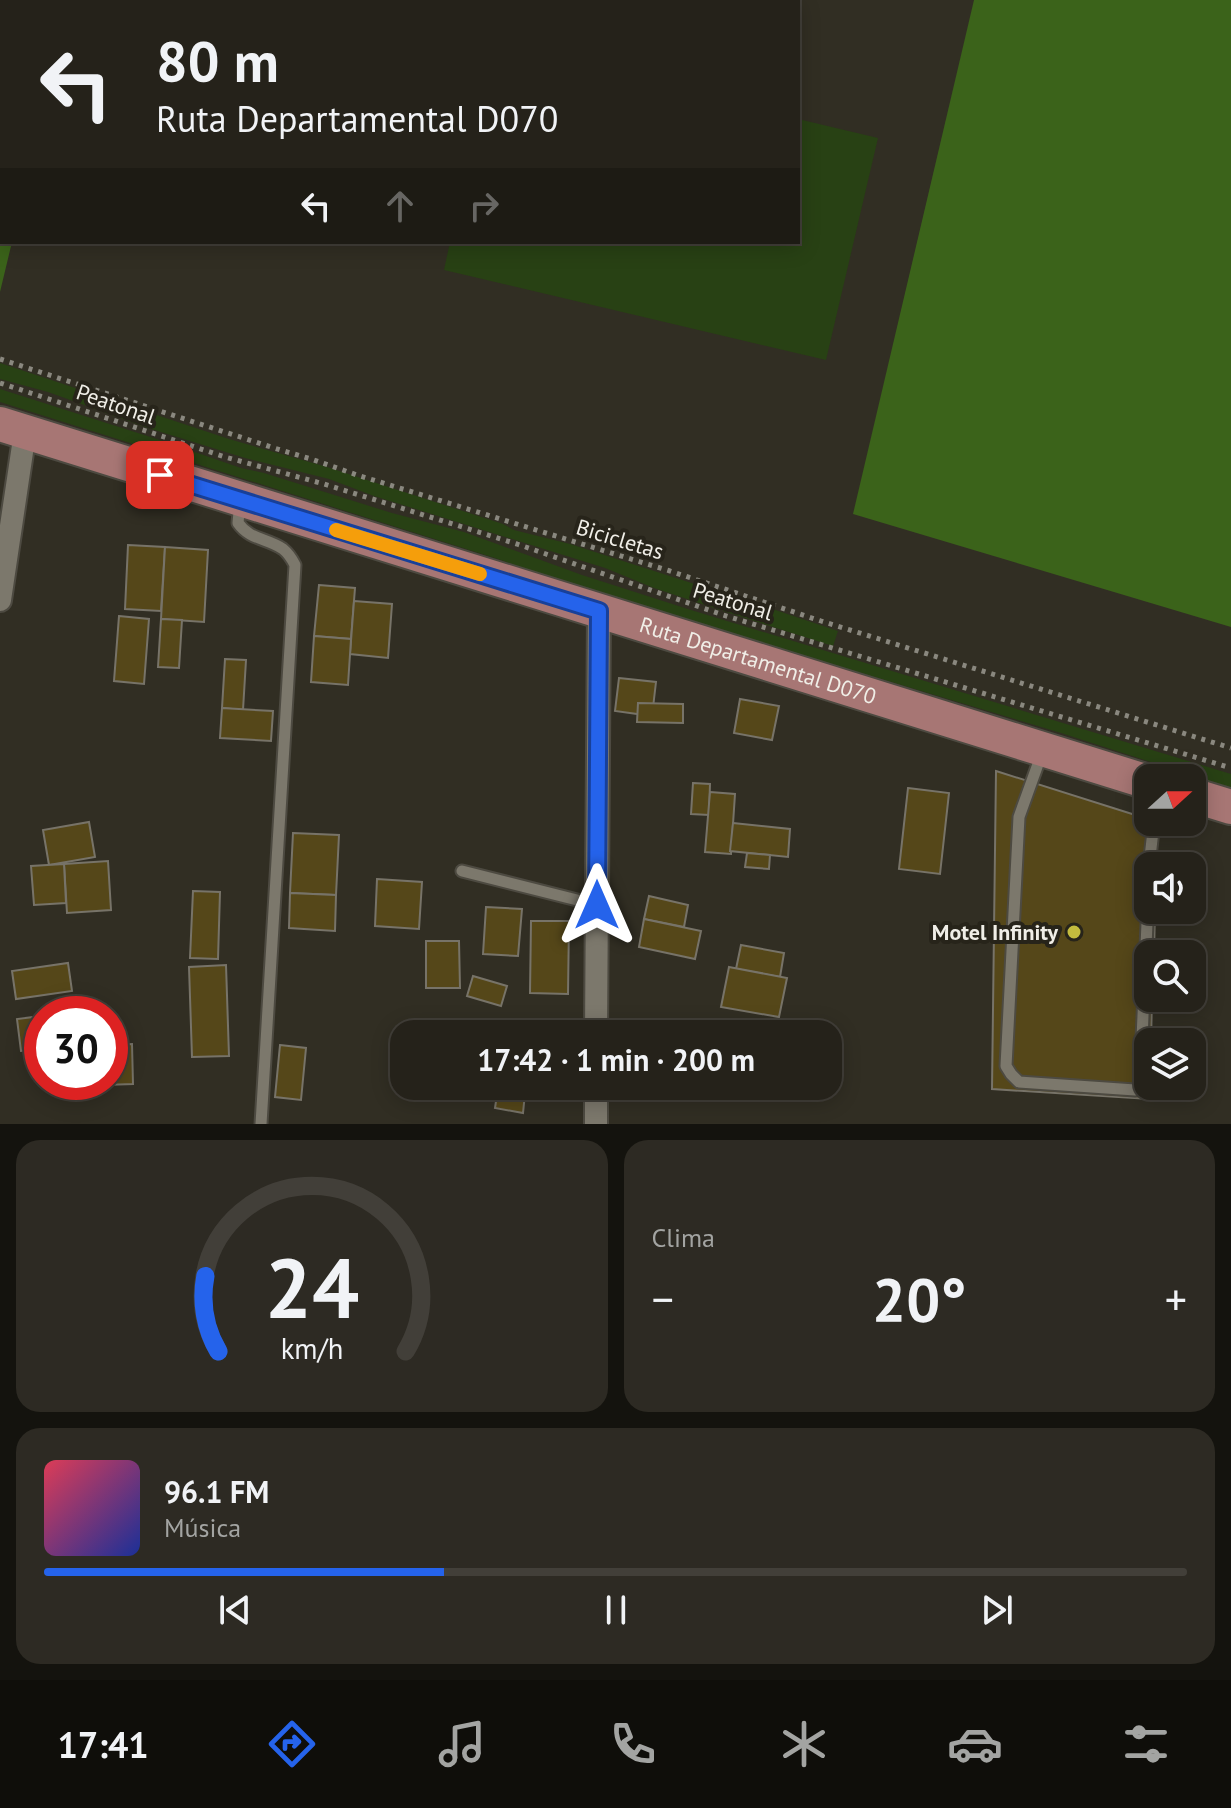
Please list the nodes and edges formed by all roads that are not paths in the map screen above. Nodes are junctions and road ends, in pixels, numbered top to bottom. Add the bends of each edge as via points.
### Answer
1 (12, 428) edge
2 (241, 500) junction
3 (0, 600) edge
4 (599, 611) junction
5 (1044, 749) junction
6 (1134, 778) edge
7 (1206, 799) edge
8 (1231, 807) edge
9 (462, 871) dead end
10 (597, 905) junction
11 (1147, 924) edge
12 (596, 1020) edge
13 (596, 1100) edge
14 (261, 1124) edge
15 (596, 1124) edge

1 - 2 main road, Ruta Departamental D070
1 - 3 street
2 - 4 main road, Ruta Departamental D070
2 - 14 lane via 238,523 245,533 285,551 295,565
4 - 5 main road, Ruta Departamental D070
4 - 10 street
5 - 6 main road, Ruta Departamental D070
5 - 11 lane via 1019,817 1006,1066 1019,1082 1135,1090 1140,1085
7 - 8 main road
9 - 10 lane
10 - 12 street
13 - 15 street

